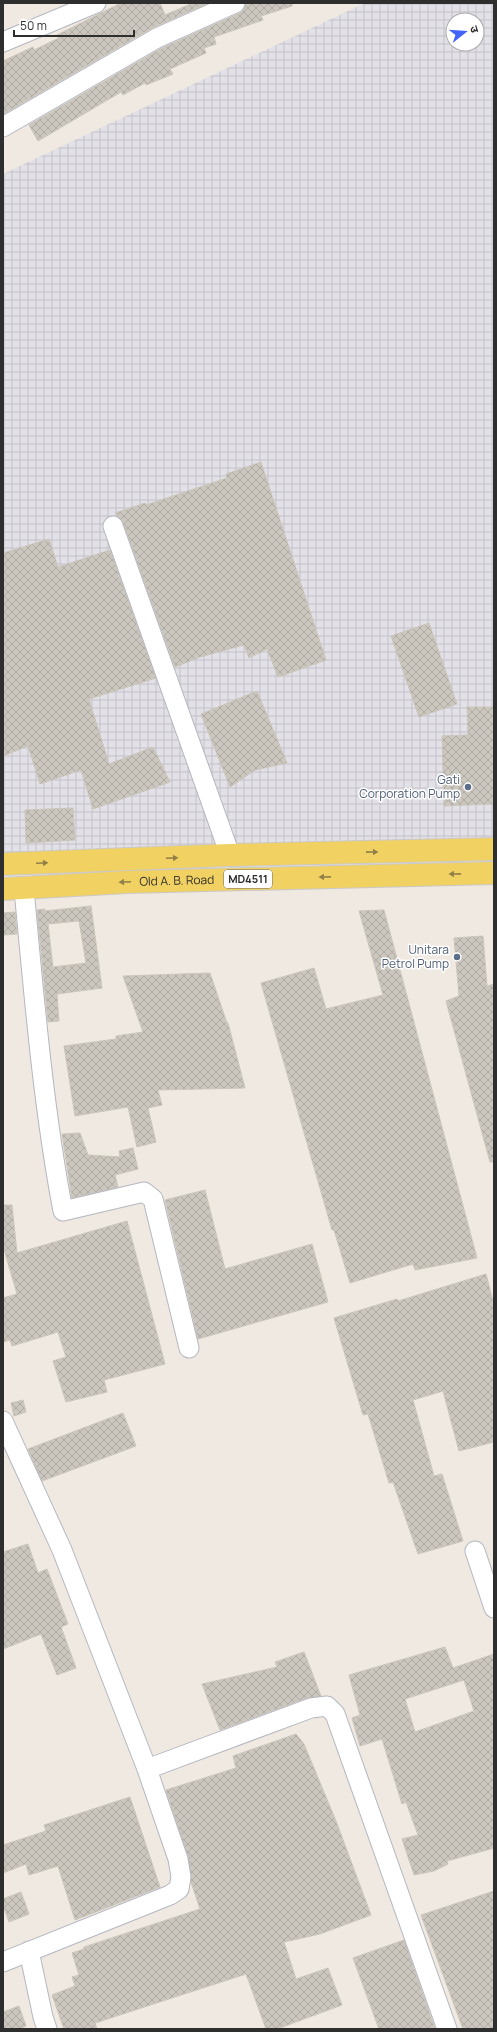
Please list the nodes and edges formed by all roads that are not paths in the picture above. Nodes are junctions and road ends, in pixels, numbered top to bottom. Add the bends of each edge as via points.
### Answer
1 (96, 3) edge
2 (235, 3) edge
3 (3, 42) edge
4 (3, 127) edge
5 (113, 526) dead end
6 (494, 849) edge
7 (230, 856) junction
8 (3, 864) edge
9 (494, 873) edge
10 (13, 889) edge
11 (189, 1348) dead end
12 (3, 1421) edge
13 (475, 1552) dead end
14 (494, 1608) edge
15 (147, 1769) junction
16 (29, 1951) junction
17 (3, 1962) edge
18 (47, 2029) edge
19 (447, 2029) edge

1 - 3 street
2 - 4 street via 157,38
5 - 7 street
7 -> 6 main road, Old A. B. Road / MD4511
8 -> 7 main road, Old A. B. Road / MD4511
9 -> 10 main road, Old A. B. Road / MD4511 via 127,882
10 - 11 street via 36,1008 63,1211 144,1192 153,1199
12 - 15 street via 62,1550
13 - 14 street
15 - 16 street via 178,1859 180,1889
15 - 19 street via 311,1708 328,1706 335,1714
16 - 17 street
16 - 18 street

